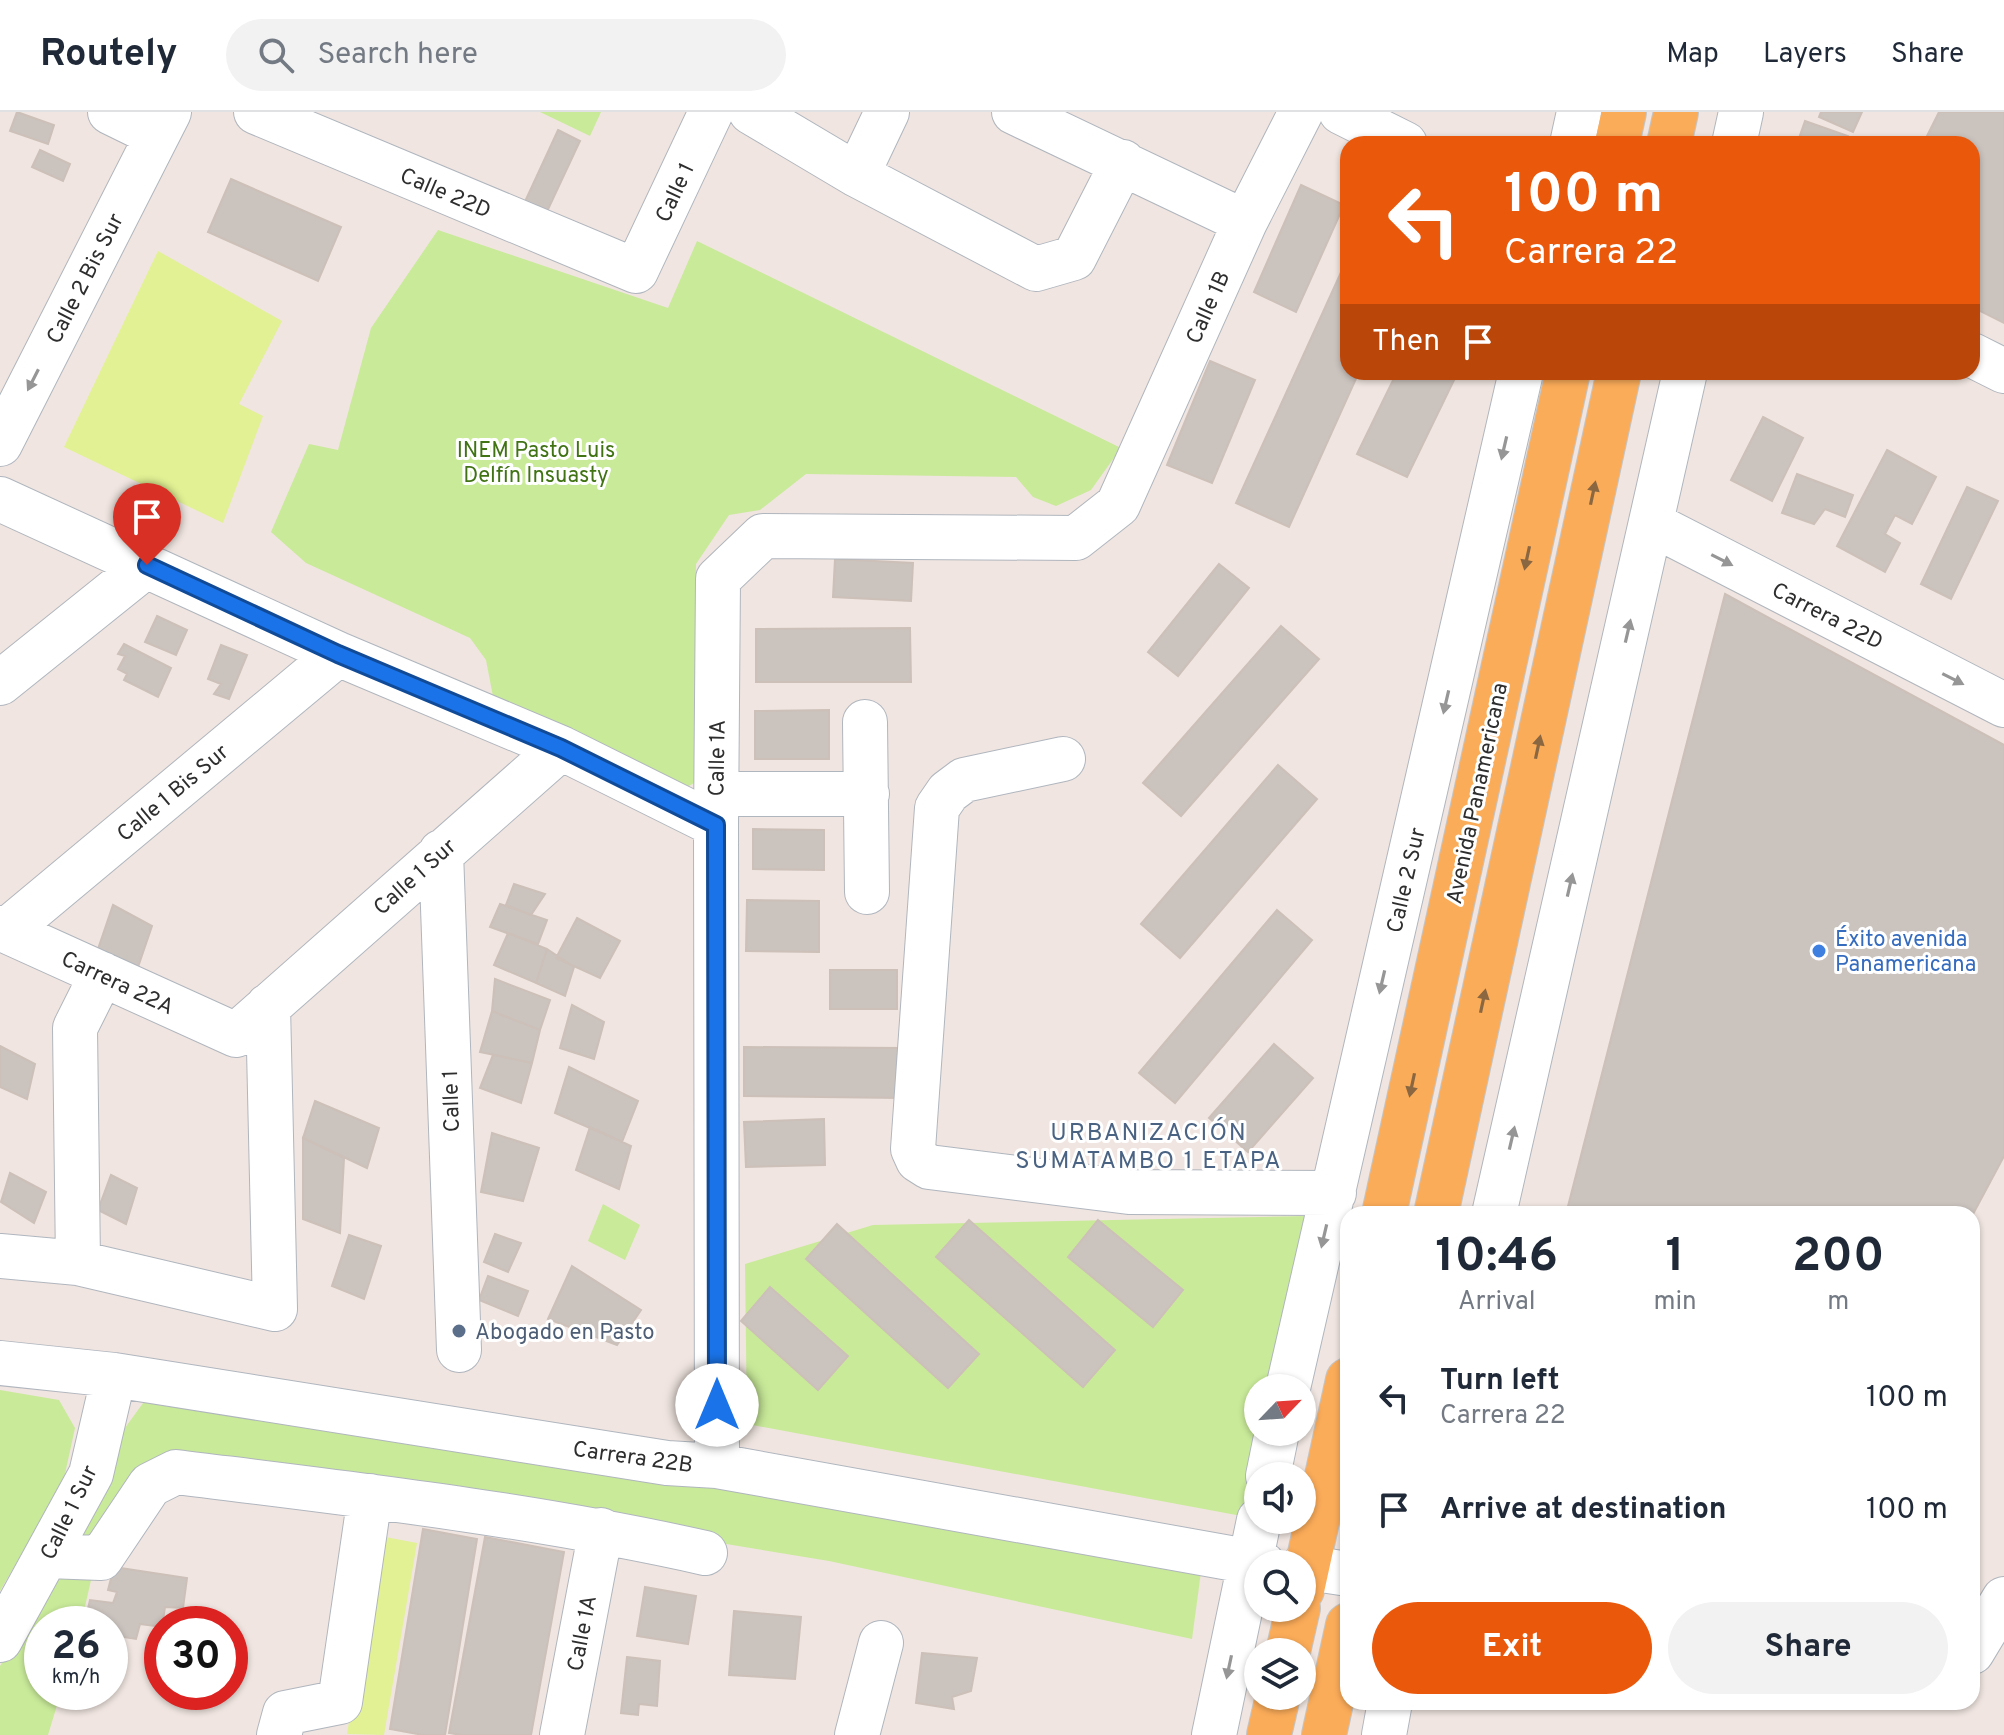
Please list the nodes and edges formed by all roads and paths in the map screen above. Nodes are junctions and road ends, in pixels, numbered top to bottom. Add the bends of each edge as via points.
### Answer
1 (110, 112) edge
2 (256, 112) edge
3 (711, 112) edge
4 (751, 112) edge
5 (887, 112) edge
6 (1014, 112) edge
7 (1301, 112) edge
8 (1341, 112) edge
9 (1579, 112) edge
10 (1624, 112) edge
11 (1676, 112) edge
12 (1741, 112) edge
13 (163, 124) edge
14 (1389, 136) edge
15 (1574, 136) edge
16 (1619, 136) edge
17 (1671, 136) edge
18 (1736, 136) edge
19 (1123, 162) junction
20 (857, 175) junction
21 (1245, 222) junction
22 (636, 271) joint
23 (1980, 359) edge
24 (2004, 371) edge
25 (1519, 380) edge
26 (1566, 380) edge
27 (1617, 380) edge
28 (1683, 380) edge
29 (0, 444) edge
30 (0, 499) edge
31 (1652, 524) junction
32 (147, 565) junction
33 (718, 579) joint
34 (338, 654) junction
35 (0, 683) edge
36 (2004, 705) edge
37 (865, 722) dead end
38 (561, 748) junction
39 (1063, 759) dead end
40 (867, 794) junction
41 (716, 810) junction
42 (441, 852) junction
43 (867, 892) dead end
44 (3, 929) edge
45 (102, 974) junction
46 (268, 1006) junction
47 (236, 1035) joint
48 (1334, 1193) junction
49 (1386, 1206) edge
50 (1438, 1206) edge
51 (1496, 1206) edge
52 (0, 1256) edge
53 (78, 1263) junction
54 (459, 1350) dead end
55 (0, 1363) edge
56 (1291, 1374) edge
57 (114, 1375) junction
58 (1340, 1423) edge
59 (717, 1466) junction
60 (370, 1496) junction
61 (601, 1530) junction
62 (705, 1553) dead end
63 (1316, 1554) edge
64 (48, 1556) junction
65 (1244, 1562) edge
66 (2004, 1599) edge
67 (1244, 1613) edge
68 (0, 1640) edge
69 (1980, 1640) edge
70 (881, 1643) dead end
71 (1980, 1655) edge
72 (2004, 1658) edge
73 (1340, 1662) edge
74 (1275, 1710) edge
75 (1389, 1710) edge
76 (279, 1735) edge
77 (562, 1735) edge
78 (857, 1735) edge
79 (1214, 1735) edge
80 (1269, 1735) edge
81 (1324, 1735) edge
82 (1384, 1735) edge

1 - 13 street
2 - 22 street, Calle 22D
3 - 22 street, Calle 1
4 - 20 street
5 - 20 street
6 - 19 street
7 - 21 street, Calle 1B
8 - 14 street
9 - 15 street
10 - 16 main road
11 - 17 main road
12 - 18 street
13 -> 29 street, Calle 2 Bis Sur
19 - 20 street via 1074,258 1036,269
19 - 21 street
21 - 33 street, Calle 1B via 1118,505 1076,538 763,536
23 - 24 street
25 -> 48 street, Calle 2 Sur
26 -> 49 main road, Avenida Panamericana
50 -> 27 main road
28 - 31 street
30 - 32 street
31 -> 36 street, Carrera 22D
51 -> 31 street
32 - 34 street
32 - 35 street
33 - 41 street, Calle 1A
34 - 38 street
34 - 44 street, Calle 1 Bis Sur
37 - 40 street
38 - 41 street
38 - 42 street, Calle 1 Sur
39 - 48 street via 964,780 937,808 913,1149 918,1160 929,1167 1129,1192
40 - 41 street
40 - 43 street
41 - 59 street, Calle 1A
42 - 46 street, Calle 1 Sur
42 - 54 street, Calle 1
44 - 45 street, Carrera 22A
45 - 47 street, Carrera 22A
45 - 53 street via 75,1028
46 - 47 street, Calle 1 Sur
46 - 53 street via 275,1309
48 -> 56 street, Calle 2 Sur
52 - 53 street
55 - 57 street, Carrera 22B
57 - 59 street, Carrera 22B via 667,1463
57 - 64 street, Calle 1 Sur via 91,1474
58 - 63 main road
59 - 65 street, Carrera 22B
60 - 61 street
60 - 64 street via 176,1472 150,1485 101,1558
60 - 76 street via 340,1702 285,1713
61 - 62 street
61 - 77 street, Calle 1A
64 - 68 street, Calle 1 Sur
66 - 69 street
67 -> 79 street
70 - 78 street
71 - 72 street
73 - 81 main road
74 - 80 main road
75 - 82 street

